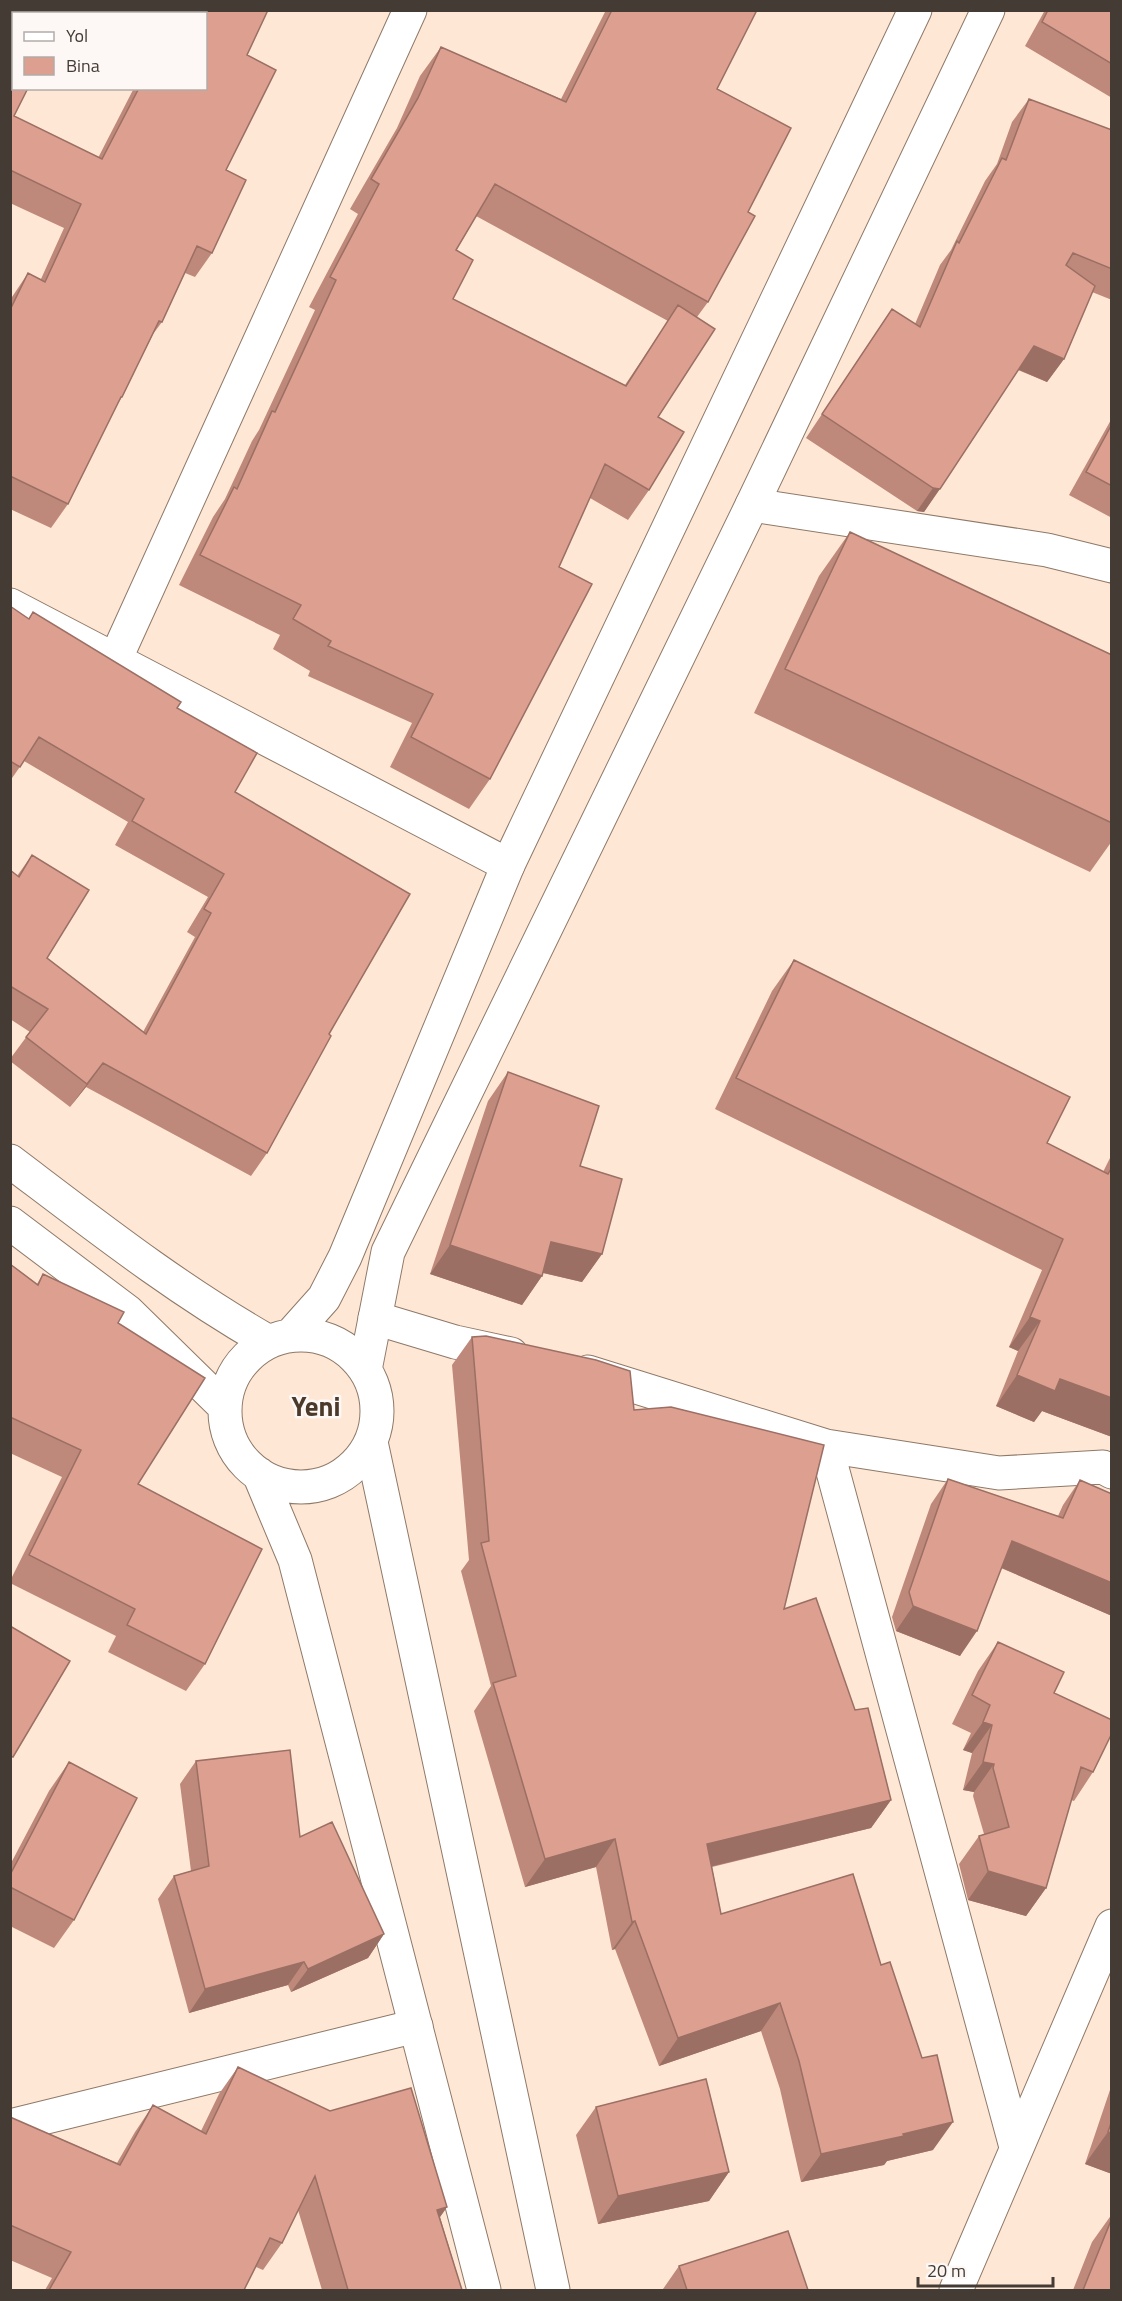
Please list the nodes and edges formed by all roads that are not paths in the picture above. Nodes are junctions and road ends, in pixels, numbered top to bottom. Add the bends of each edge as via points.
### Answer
1 (410, 10) edge
2 (915, 10) edge
3 (988, 10) edge
4 (753, 505) junction
5 (1112, 566) edge
6 (10, 605) edge
7 (115, 660) junction
8 (508, 865) junction
9 (10, 1161) edge
10 (10, 1223) edge
11 (375, 1318) junction
12 (280, 1338) junction
13 (366, 1370) junction
14 (225, 1407) junction
15 (371, 1442) junction
16 (826, 1446) junction
17 (1112, 1472) edge
18 (259, 1474) junction
19 (1109, 1937) edge
20 (416, 2026) junction
21 (11, 2123) edge
22 (1016, 2147) junction
23 (484, 2290) edge
24 (554, 2290) edge
25 (956, 2290) edge

1 - 7 street
2 - 8 street
3 - 4 street
4 - 5 street via 1047,550
4 - 11 street via 388,1252
6 - 7 street
7 - 8 street
8 - 12 street via 345,1257 324,1298
9 - 12 street via 155,1271 215,1311
10 - 14 street via 128,1312
11 - 13 street
11 - 16 street via 455,1342 581,1370
12 - 13 street via 319,1336 348,1351
12 - 14 street via 248,1356 231,1381
13 - 15 street via 374,1390 377,1416
14 - 18 street via 230,1437 243,1460
15 - 18 street via 352,1468 329,1482 303,1487 276,1483
15 - 24 street
16 - 17 street via 999,1473 1103,1467
16 - 22 street
18 - 20 street via 296,1560
19 - 22 street
20 - 21 street
20 - 23 street
22 - 25 street

